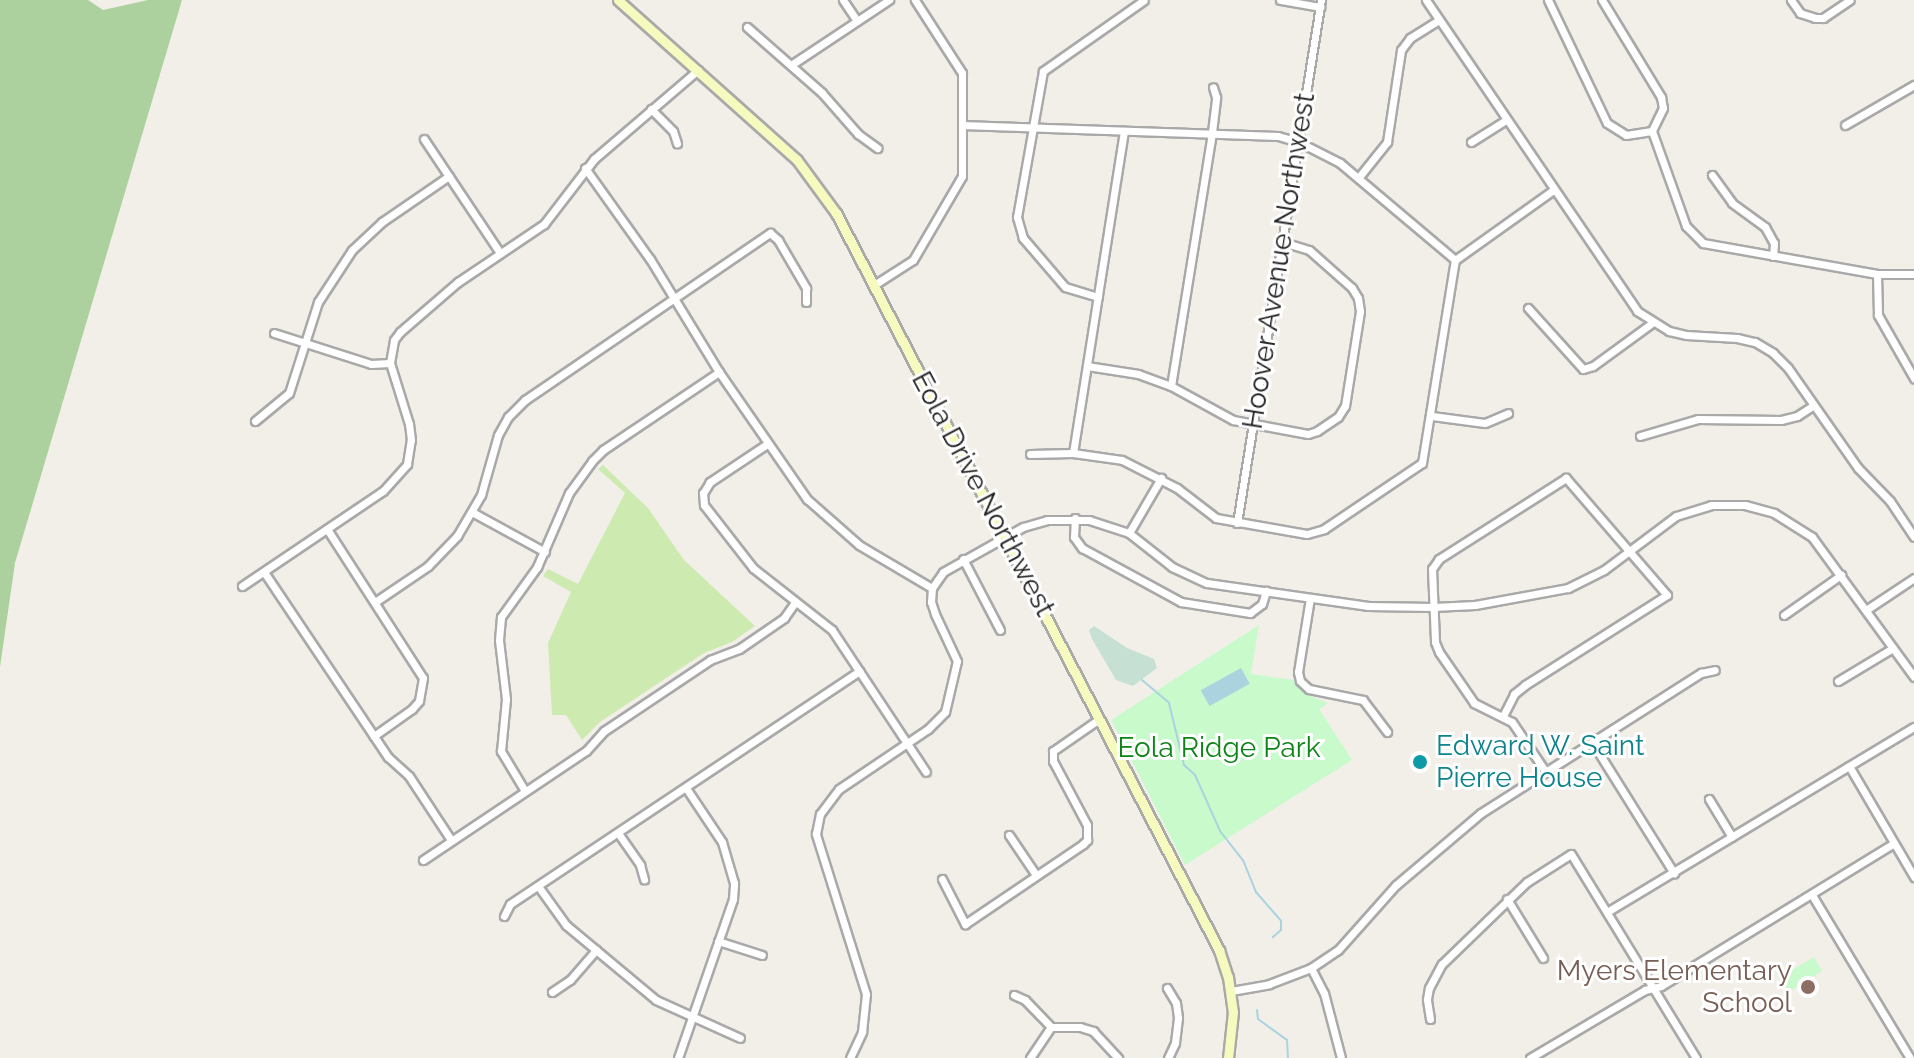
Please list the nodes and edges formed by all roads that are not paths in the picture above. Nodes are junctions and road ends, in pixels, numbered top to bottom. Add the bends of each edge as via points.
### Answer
1 (618, 0) edge
2 (843, 0) edge
3 (889, 0) edge
4 (915, 0) edge
5 (1144, 0) edge
6 (1280, 0) edge
7 (1426, 0) edge
8 (1548, 0) edge
9 (1602, 0) edge
10 (1791, 0) edge
11 (1848, 1) edge
12 (1320, 3) edge
13 (1439, 20) junction
14 (857, 21) junction
15 (747, 27) dead end
16 (791, 65) junction
17 (698, 70) junction
18 (1914, 85) edge
19 (1213, 87) dead end
20 (651, 109) junction
21 (1506, 120) junction
22 (962, 125) junction
23 (1845, 125) dead end
24 (1031, 127) junction
25 (1124, 131) junction
26 (1652, 131) junction
27 (1212, 132) junction
28 (424, 139) dead end
29 (1299, 142) junction
30 (1471, 142) dead end
31 (677, 143) dead end
32 (877, 148) dead end
33 (585, 168) junction
34 (1712, 175) dead end
35 (449, 176) junction
36 (1359, 177) junction
37 (1553, 190) junction
38 (1283, 242) junction
39 (500, 253) junction
40 (1773, 256) junction
41 (1455, 260) junction
42 (1877, 274) junction
43 (1914, 274) edge
44 (874, 285) junction
45 (1098, 297) junction
46 (672, 300) junction
47 (806, 302) dead end
48 (1528, 308) dead end
49 (1652, 323) junction
50 (274, 333) dead end
51 (303, 342) junction
52 (390, 363) junction
53 (1087, 366) junction
54 (719, 372) junction
55 (1914, 378) edge
56 (1171, 386) junction
57 (1814, 405) junction
58 (1508, 413) dead end
59 (1432, 416) junction
60 (255, 421) dead end
61 (1254, 425) junction
62 (1640, 436) dead end
63 (767, 444) junction
64 (1073, 453) junction
65 (1030, 454) dead end
66 (1161, 478) junction
67 (472, 512) junction
68 (1075, 518) junction
69 (1237, 523) junction
70 (327, 529) junction
71 (1129, 533) junction
72 (1006, 535) junction
73 (1914, 537) edge
74 (1630, 550) junction
75 (545, 552) junction
76 (963, 559) junction
77 (264, 572) junction
78 (1841, 575) junction
79 (1914, 578) edge
80 (242, 586) dead end
81 (932, 588) junction
82 (1266, 591) junction
83 (1310, 598) junction
84 (375, 602) junction
85 (795, 602) junction
86 (1433, 607) junction
87 (1866, 610) junction
88 (1784, 615) dead end
89 (1000, 630) dead end
90 (1893, 648) junction
91 (1715, 670) dead end
92 (860, 671) junction
93 (1914, 677) edge
94 (1838, 681) dead end
95 (1503, 716) junction
96 (1099, 719) junction
97 (1914, 727) edge
98 (1387, 732) dead end
99 (374, 736) junction
100 (1592, 742) junction
101 (907, 743) junction
102 (1849, 766) junction
103 (1545, 771) junction
104 (926, 772) dead end
105 (686, 788) junction
106 (525, 791) junction
107 (1709, 799) dead end
108 (618, 833) junction
109 (1009, 835) dead end
110 (1732, 837) junction
111 (451, 840) junction
112 (1894, 843) junction
113 (423, 860) dead end
114 (1674, 873) junction
115 (1036, 875) junction
116 (1914, 877) edge
117 (644, 879) dead end
118 (942, 879) dead end
119 (538, 886) junction
120 (1812, 895) junction
121 (1507, 899) junction
122 (1607, 912) junction
123 (504, 916) dead end
124 (718, 941) junction
125 (596, 950) junction
126 (762, 955) dead end
127 (1543, 958) dead end
128 (1311, 968) junction
129 (1167, 988) dead end
130 (1653, 988) junction
131 (1231, 991) junction
132 (552, 992) dead end
133 (1014, 995) dead end
134 (692, 1018) junction
135 (1430, 1019) dead end
136 (1051, 1027) junction
137 (740, 1038) dead end
138 (1691, 1057) edge
139 (678, 1058) edge
140 (850, 1058) edge
141 (1030, 1058) edge
142 (1118, 1058) edge
143 (1168, 1058) edge
144 (1228, 1058) edge
145 (1341, 1058) edge
146 (1530, 1058) edge
147 (1910, 1058) edge

1 - 17 main road, Eola Drive Northwest
2 - 14 street
3 - 14 street
4 - 22 street via 962,73
5 - 24 street via 1050,63 1039,79
6 - 12 street
7 - 13 street
8 - 26 street via 1607,123 1626,135
9 - 26 street via 1661,97 1663,108
10 - 11 street via 1800,13 1815,18
12 - 29 street, Hoover Avenue Northwest
13 - 21 street
13 - 36 street via 1405,43 1387,142
14 - 16 street
15 - 16 street
16 - 32 street
17 - 20 street
17 - 44 main road, Eola Drive Northwest via 803,167 836,213
18 - 23 street
19 - 27 street
20 - 31 street via 673,131
20 - 33 street
21 - 30 street
21 - 37 street
22 - 24 street
22 - 44 street via 958,187 913,260
24 - 25 street
24 - 45 street via 1018,227 1065,287
25 - 27 street
25 - 45 street
26 - 40 street via 1695,238 1711,246
27 - 29 street via 1257,133
27 - 56 street
28 - 35 street
29 - 36 street
29 - 38 street, Hoover Avenue Northwest
33 - 39 street via 558,210
33 - 46 street via 650,259
34 - 40 street via 1732,203 1765,227 1774,243
35 - 39 street
35 - 51 street via 382,222 352,250 318,302
36 - 41 street
37 - 41 street
37 - 49 street via 1623,296
38 - 61 street, Hoover Avenue Northwest
38 - 61 street via 1309,250 1352,288 1360,311 1343,411 1308,434
39 - 52 street via 400,332
40 - 42 street
41 - 59 street
42 - 43 street
42 - 55 street via 1878,315
44 - 72 main road, Eola Drive Northwest
45 - 53 street
46 - 47 street via 770,233 806,288
46 - 54 street
46 - 67 street via 517,407 498,435
48 - 49 street via 1583,369
49 - 57 street via 1686,335 1755,342 1788,368
50 - 51 street
51 - 52 street via 371,364
51 - 60 street via 289,393
52 - 70 street via 409,424 407,464 383,491
53 - 56 street via 1138,374
53 - 64 street
54 - 63 street
54 - 75 street via 592,461 569,493
56 - 61 street via 1233,420
57 - 62 street via 1781,420 1698,419
57 - 73 street
58 - 59 street via 1485,423
59 - 69 street via 1425,456 1416,470 1324,529 1307,534
61 - 69 street, Hoover Avenue Northwest
63 - 81 street via 832,524 878,559
63 - 85 street via 710,482 704,505 737,550 770,585
64 - 65 street
64 - 66 street via 1122,460
66 - 69 street via 1216,518
66 - 71 street
67 - 75 street
67 - 84 street via 442,553
68 - 71 street
68 - 72 street via 1047,520
68 - 82 street via 1074,537 1082,548 1181,602 1250,613 1262,604
70 - 77 street
70 - 84 street
71 - 82 street via 1195,579
72 - 76 street
72 - 96 main road, Eola Drive Northwest
74 - 78 street via 1687,511 1745,505 1774,513 1803,530
74 - 86 street via 1593,577 1550,593
74 - 86 street via 1566,478 1439,559 1432,569
74 - 95 street via 1667,595 1525,685
75 - 106 street via 508,603 499,629 506,689 501,751
76 - 81 street via 943,572
76 - 89 street
77 - 80 street
77 - 99 street
78 - 87 street
78 - 88 street
79 - 87 street
81 - 101 street via 931,602 956,656 957,670 945,712
82 - 83 street
83 - 86 street
83 - 98 street via 1300,681 1309,689 1363,700
84 - 99 street via 419,668 423,687 412,709
85 - 92 street via 832,630
85 - 106 street via 784,618 683,678
86 - 95 street via 1439,652 1474,703
87 - 90 street
90 - 93 street
90 - 94 street
91 - 100 street via 1701,673
92 - 101 street
92 - 105 street
95 - 103 street
96 - 115 street via 1053,751 1053,761 1087,825 1087,840
96 - 131 main road, Eola Drive Northwest via 1219,950
97 - 102 street
99 - 111 street via 409,776
100 - 103 street
100 - 114 street
101 - 104 street
101 - 140 street via 829,799 816,834 866,994 862,1032
102 - 110 street
102 - 112 street
103 - 128 street via 1438,847 1396,885 1354,936
105 - 108 street
105 - 124 street via 722,842 732,869 733,899
106 - 111 street
107 - 110 street
108 - 117 street
108 - 119 street
109 - 115 street
110 - 114 street
111 - 113 street
112 - 116 street
112 - 120 street
114 - 122 street
115 - 118 street via 965,924
119 - 123 street via 510,904
119 - 125 street via 566,925
120 - 130 street
120 - 147 street
121 - 122 street via 1571,854
121 - 127 street
121 - 135 street via 1442,964 1427,999
122 - 130 street
124 - 126 street
124 - 134 street
125 - 132 street
125 - 134 street via 656,1000
128 - 131 street via 1284,980
128 - 145 street via 1324,993
129 - 143 street via 1178,1018
130 - 138 street
130 - 146 street
131 - 144 main road, Eola Drive Northwest
133 - 136 street
134 - 137 street
134 - 139 street
136 - 141 street
136 - 142 street via 1093,1031

